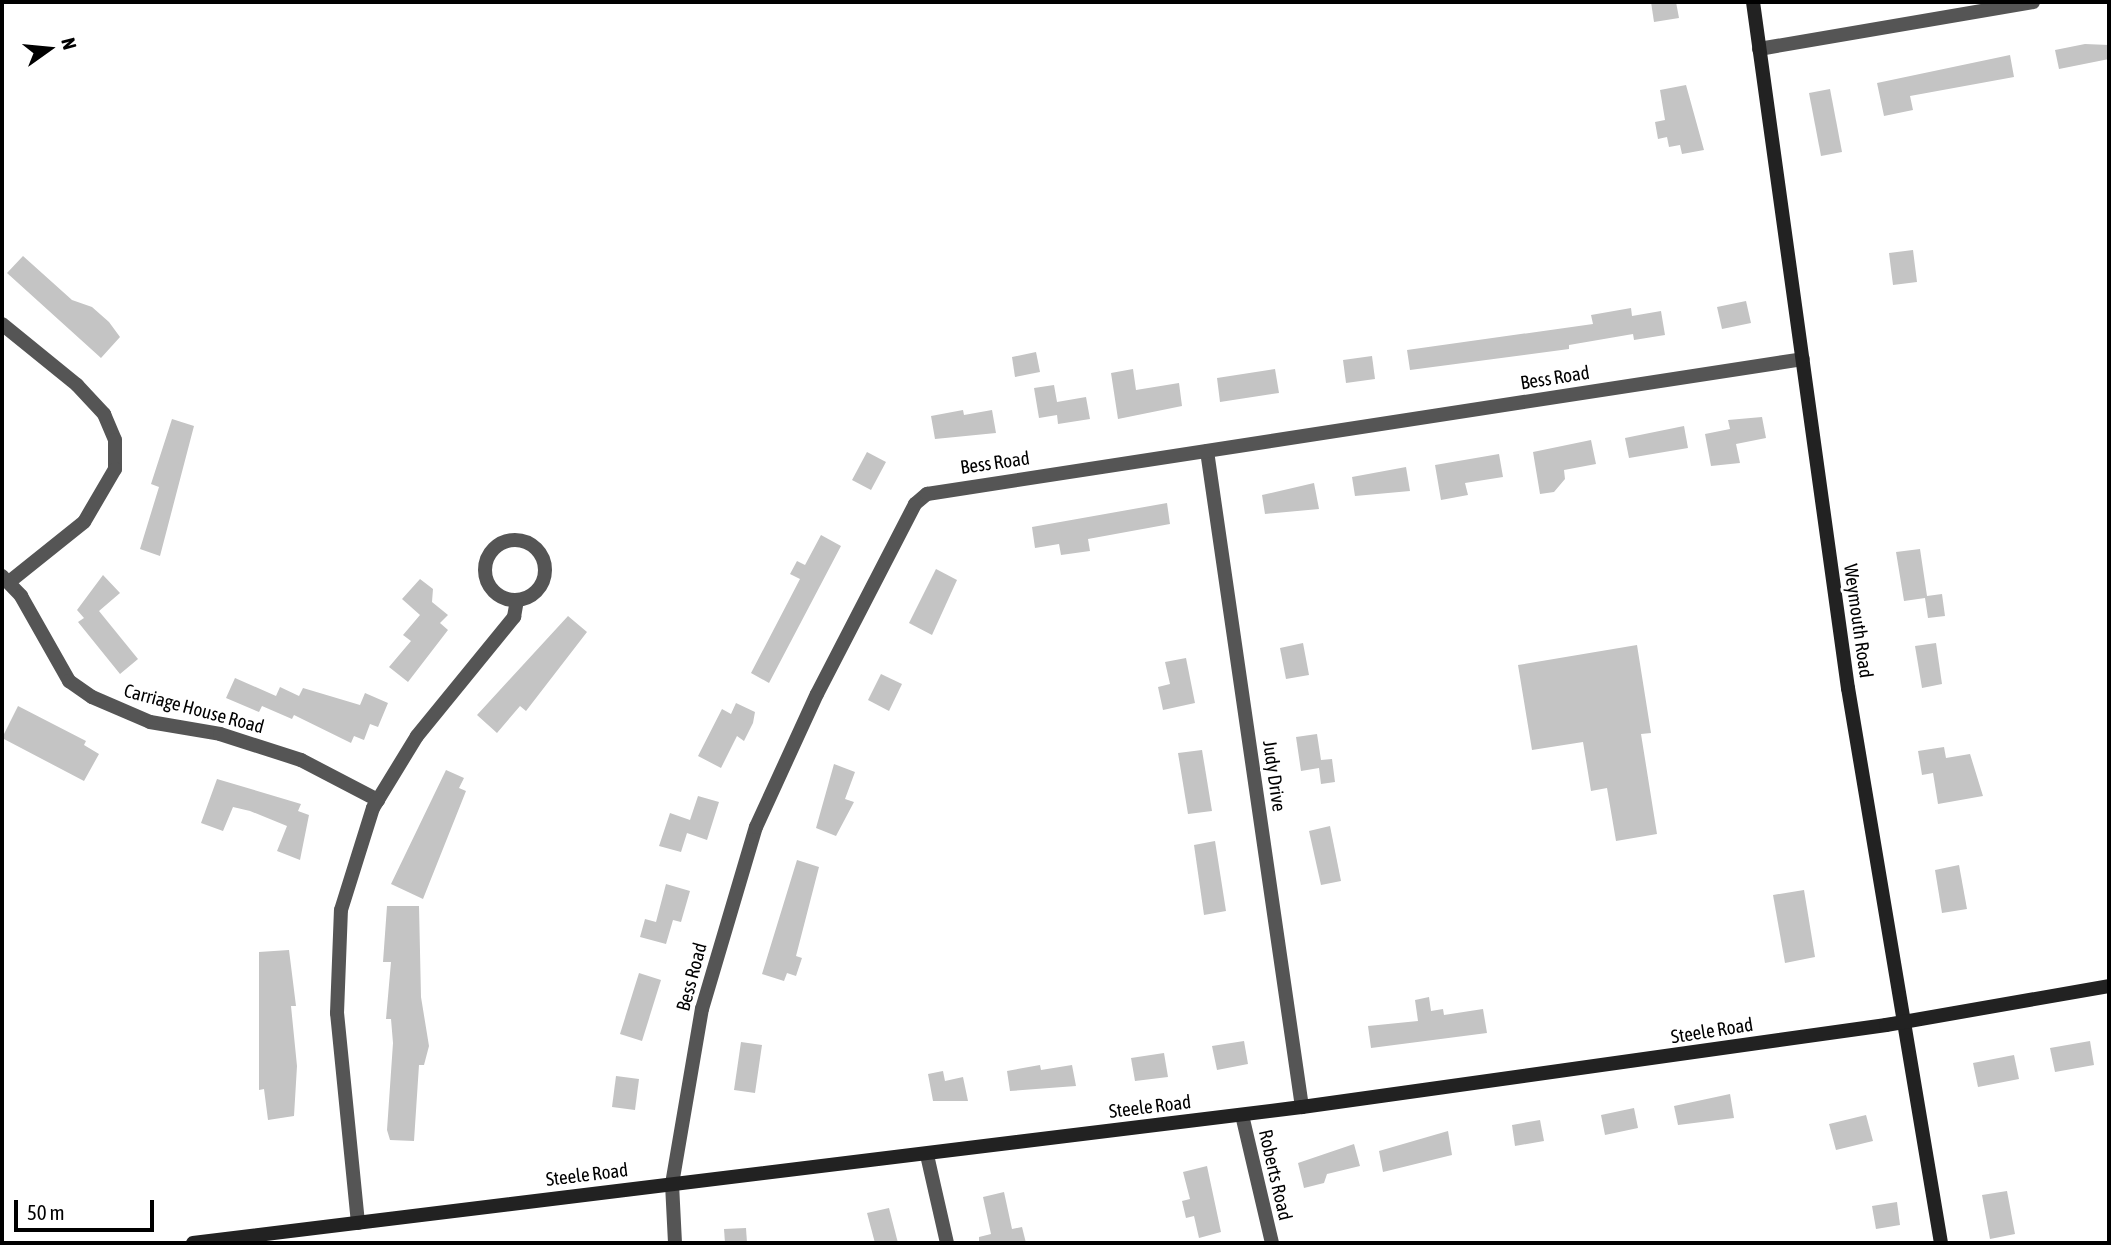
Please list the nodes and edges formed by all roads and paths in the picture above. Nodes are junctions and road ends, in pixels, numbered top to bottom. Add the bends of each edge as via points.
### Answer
1 (1753, 2) edge
2 (2033, 2) edge
3 (1759, 49) junction
4 (2, 324) edge
5 (1803, 359) junction
6 (1207, 451) junction
7 (5, 579) edge
8 (517, 600) junction
9 (378, 800) junction
10 (2109, 986) edge
11 (1903, 1022) junction
12 (1302, 1107) junction
13 (1242, 1115) junction
14 (927, 1155) junction
15 (673, 1184) junction
16 (358, 1223) junction
17 (193, 1243) edge
18 (676, 1243) edge
19 (947, 1243) edge
20 (1272, 1243) edge
21 (1941, 1243) edge

1 - 3 street, Weymouth Road
2 - 3 street
3 - 5 street, Weymouth Road
4 - 7 street, Carriage House Road via 77,386 104,414 116,440 115,469 83,522
5 - 6 street, Bess Road
5 - 11 street, Weymouth Road via 1846,679
6 - 12 street, Judy Drive
6 - 15 street, Bess Road via 942,490 915,504 756,827 702,1009
7 - 9 street, Carriage House Road via 69,681 92,697 150,722 220,734 289,756
8 - 8 street via 542,583 544,563 533,546 513,540 490,554 485,572 499,596
8 - 9 street via 514,617 416,736
9 - 16 street via 344,898 336,953 337,1013
10 - 11 street, Steele Road
11 - 12 street, Steele Road
11 - 21 street, Weymouth Road
12 - 13 street, Steele Road
13 - 14 street, Steele Road
13 - 20 street, Roberts Road
14 - 15 street, Steele Road
14 - 19 street
15 - 16 street, Steele Road
15 - 18 street, Bess Road
16 - 17 street, Steele Road

